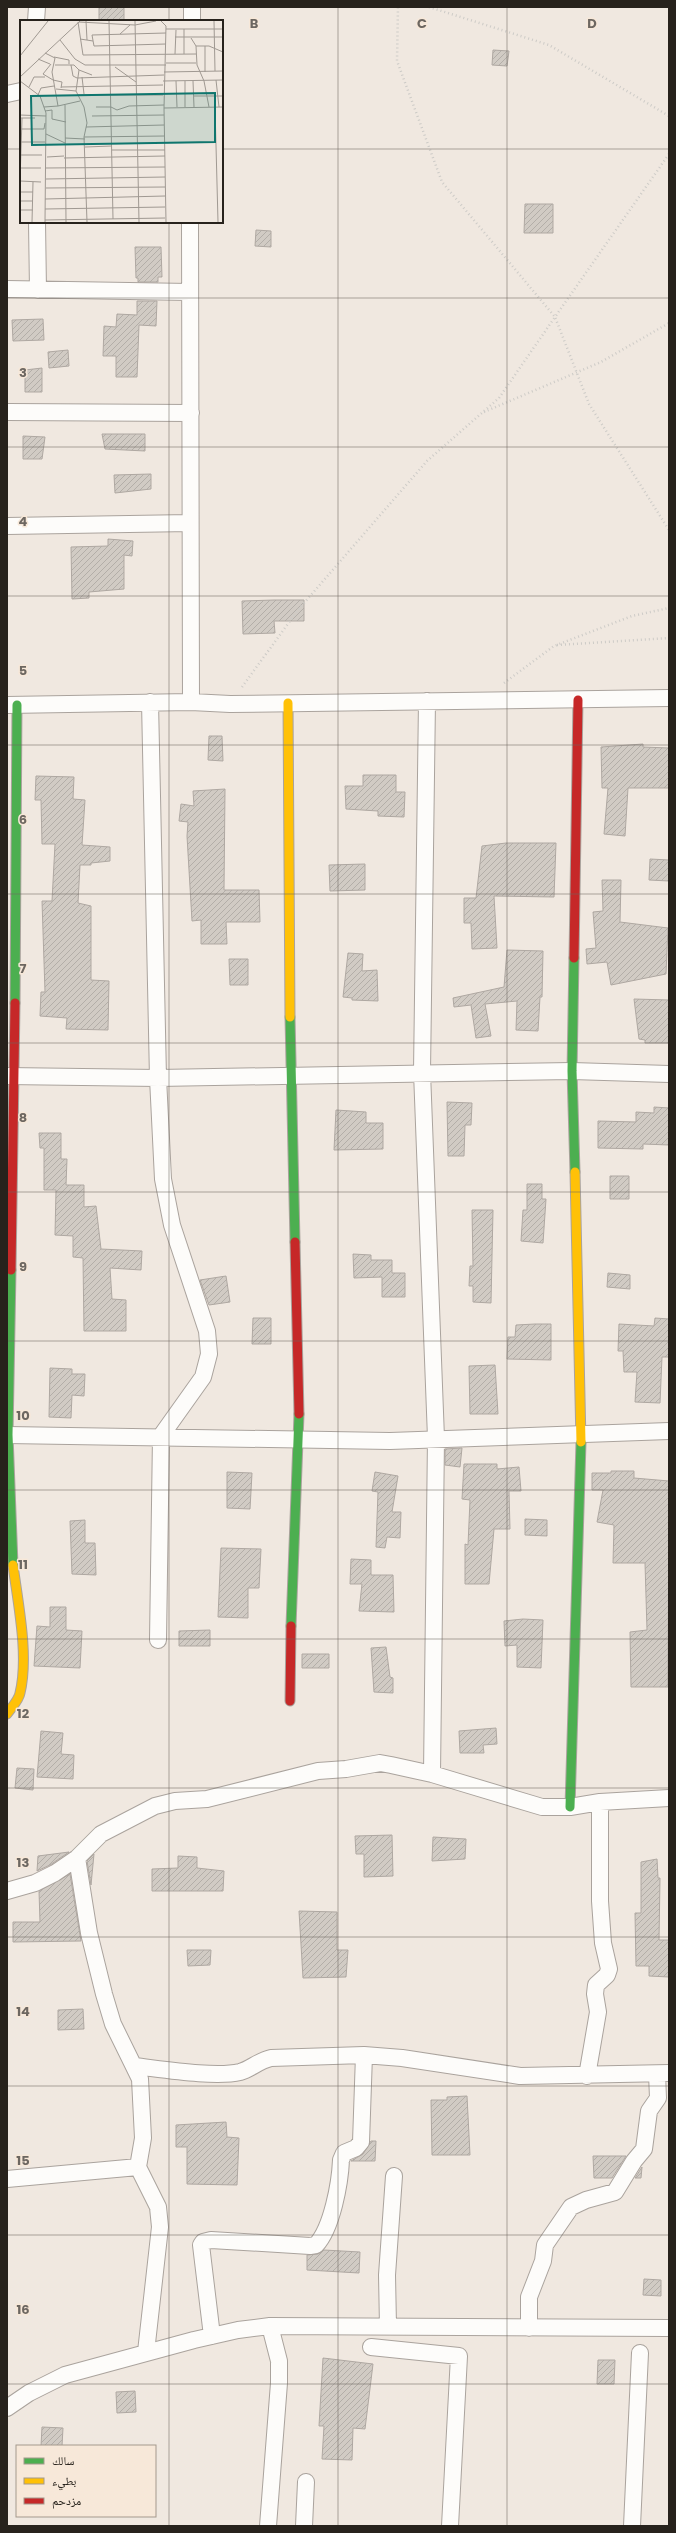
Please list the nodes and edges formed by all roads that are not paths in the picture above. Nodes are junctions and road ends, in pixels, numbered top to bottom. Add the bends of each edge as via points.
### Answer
1 (37, 7) edge
2 (192, 7) edge
3 (36, 20) edge
4 (192, 20) edge
5 (20, 91) edge
6 (7, 94) edge
7 (37, 223) edge
8 (190, 223) edge
9 (7, 289) edge
10 (38, 290) junction
11 (190, 292) junction
12 (7, 412) edge
13 (191, 413) junction
14 (190, 523) junction
15 (7, 526) edge
16 (669, 698) edge
17 (578, 700) junction
18 (427, 701) junction
19 (150, 702) junction
20 (191, 702) junction
21 (288, 703) junction
22 (12, 705) edge
23 (572, 1071) junction
24 (422, 1072) junction
25 (290, 1074) junction
26 (669, 1074) edge
27 (11, 1076) edge
28 (158, 1078) junction
29 (669, 1431) edge
30 (581, 1434) junction
31 (7, 1435) edge
32 (162, 1436) junction
33 (436, 1438) junction
34 (300, 1441) junction
35 (158, 1640) dead end
36 (290, 1701) dead end
37 (7, 1714) edge
38 (432, 1774) junction
39 (669, 1798) edge
40 (600, 1802) junction
41 (570, 1807) junction
42 (77, 1858) junction
43 (7, 1891) edge
44 (364, 2055) junction
45 (134, 2066) junction
46 (663, 2073) edge
47 (587, 2076) junction
48 (138, 2167) junction
49 (394, 2176) dead end
50 (7, 2179) edge
51 (270, 2326) junction
52 (388, 2326) junction
53 (529, 2328) junction
54 (669, 2328) edge
55 (212, 2336) junction
56 (371, 2347) dead end
57 (146, 2352) junction
58 (640, 2353) dead end
59 (7, 2408) edge
60 (306, 2482) dead end
61 (268, 2526) edge
62 (304, 2526) edge
63 (450, 2526) edge
64 (632, 2526) edge

1 - 3 street
2 - 4 street
5 - 6 street
7 - 10 street
8 - 11 street
9 - 10 street
10 - 11 street
11 - 13 street
12 - 13 street
13 - 14 street
14 - 15 street
14 - 20 street
16 - 17 street
17 - 18 street
17 - 23 street
18 - 21 street
18 - 24 street
19 - 20 street
19 - 22 street
19 - 28 street
20 - 21 street
21 - 25 street
22 - 27 street
23 - 24 street
23 - 26 street
23 - 30 street
24 - 25 street
24 - 33 street
25 - 28 street
25 - 34 street
27 - 28 street
27 - 31 street
28 - 32 street via 164,1179 172,1224 207,1331 209,1354 203,1377
29 - 30 street
30 - 33 street
30 - 41 street
31 - 32 street
31 - 37 street via 11,1549 22,1639 22,1678 20,1695
32 - 34 street
32 - 35 street
33 - 34 street
33 - 38 street
34 - 36 street
38 - 41 street via 542,1807
38 - 42 street via 380,1763 318,1771 207,1799 175,1801 138,1814 101,1834
39 - 40 street
40 - 41 street
40 - 47 street via 600,1901 603,1943 609,1969 607,1975 596,1985 598,2012
42 - 43 street via 35,1883
42 - 45 street via 89,1933 104,1994 113,2024
44 - 45 street via 271,2058 241,2072 224,2073
44 - 47 street via 402,2058 520,2076
44 - 55 street via 361,2142 356,2148 344,2153 340,2160 330,2218 320,2241 310,2246 211,2240 201,2245
45 - 48 street via 140,2079 142,2095 143,2138
46 - 47 street
46 - 53 street via 658,2098 649,2111 644,2149 615,2192 571,2207 545,2245 543,2261 529,2297
48 - 50 street
48 - 57 street via 158,2207 160,2227
49 - 52 street via 387,2275
51 - 52 street
51 - 55 street
51 - 61 street via 278,2360 279,2383
52 - 53 street
53 - 54 street
55 - 57 street
56 - 63 street via 460,2356
57 - 59 street via 65,2375 29,2393
58 - 64 street
60 - 62 street

